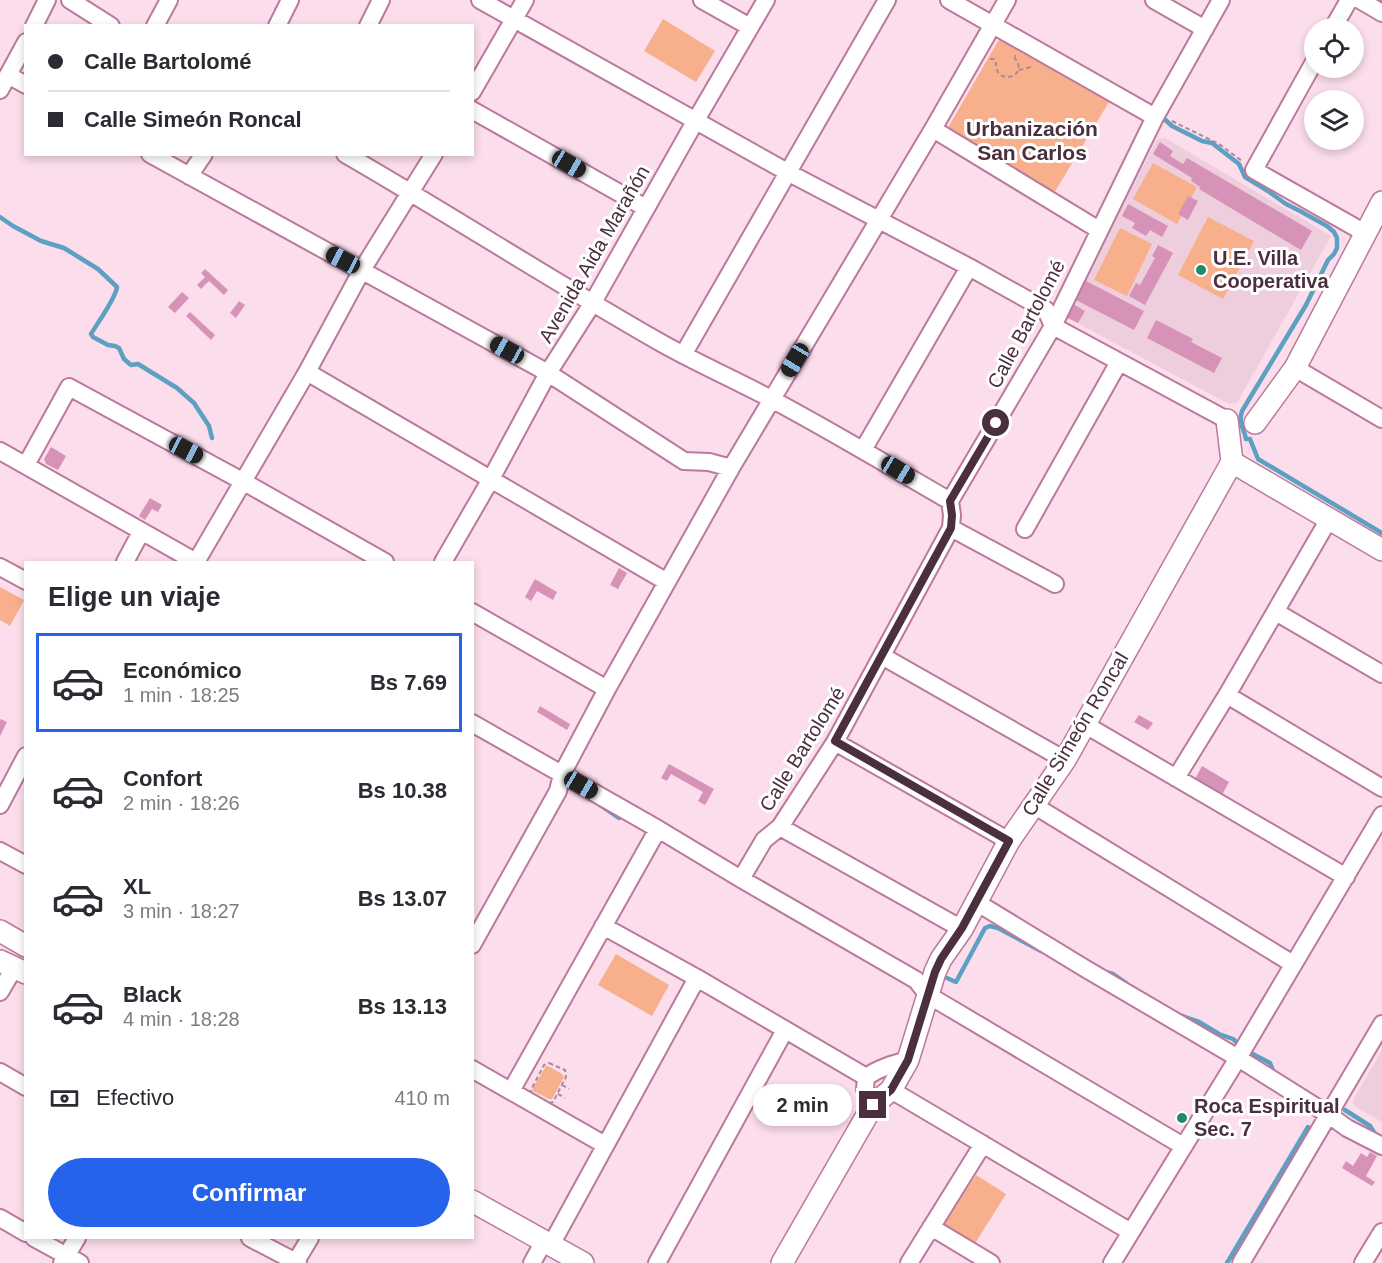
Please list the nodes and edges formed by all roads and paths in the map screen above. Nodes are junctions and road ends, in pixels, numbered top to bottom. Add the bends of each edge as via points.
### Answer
1 (47, 0) edge
2 (70, 0) edge
3 (169, 0) edge
4 (290, 0) edge
5 (381, 0) edge
6 (480, 0) edge
7 (525, 0) edge
8 (702, 0) edge
9 (766, 0) edge
10 (887, 0) edge
11 (949, 0) edge
12 (1007, 0) edge
13 (1154, 0) edge
14 (1221, 0) edge
15 (1349, 0) edge
16 (1360, 0) edge
17 (1382, 13) edge
18 (1339, 18) edge
19 (514, 19) junction
20 (35, 24) edge
21 (108, 24) edge
22 (155, 24) edge
23 (278, 24) edge
24 (369, 24) edge
25 (993, 25) junction
26 (750, 27) junction
27 (1205, 29) junction
28 (24, 46) edge
29 (1030, 46) junction
30 (977, 54) junction
31 (1031, 67) dead end
32 (1018, 70) junction
33 (1305, 78) edge
34 (4, 83) edge
35 (24, 85) edge
36 (474, 89) edge
37 (474, 111) edge
38 (1158, 111) junction
39 (696, 120) junction
40 (933, 129) junction
41 (154, 156) edge
42 (203, 156) edge
43 (348, 156) edge
44 (433, 156) edge
45 (1254, 170) junction
46 (789, 173) junction
47 (189, 176) junction
48 (411, 192) junction
49 (1382, 202) edge
50 (646, 208) junction
51 (879, 221) junction
52 (1098, 230) junction
53 (1365, 233) junction
54 (969, 267) junction
55 (363, 270) junction
56 (592, 304) junction
57 (1053, 326) junction
58 (683, 356) junction
59 (1119, 362) junction
60 (1295, 368) junction
61 (307, 372) junction
62 (548, 373) junction
63 (772, 399) junction
64 (1382, 419) edge
65 (1227, 420) joint
66 (1255, 423) dead end
67 (863, 450) junction
68 (0, 451) edge
69 (1232, 462) junction
70 (26, 465) junction
71 (730, 468) junction
72 (491, 479) junction
73 (244, 482) junction
74 (950, 501) junction
75 (1329, 519) junction
76 (951, 528) junction
77 (1025, 529) dead end
78 (141, 532) junction
79 (1382, 550) edge
80 (126, 561) edge
81 (194, 561) edge
82 (197, 561) edge
83 (383, 561) edge
84 (444, 561) edge
85 (0, 567) edge
86 (24, 580) edge
87 (668, 582) junction
88 (1055, 584) dead end
89 (1276, 612) junction
90 (474, 613) edge
91 (882, 656) junction
92 (1382, 675) edge
93 (607, 689) junction
94 (1227, 695) junction
95 (474, 724) edge
96 (1084, 724) junction
97 (835, 741) junction
98 (24, 760) edge
99 (1065, 760) junction
100 (562, 774) junction
101 (1176, 778) junction
102 (1382, 788) edge
103 (0, 805) edge
104 (1035, 806) junction
105 (1382, 815) edge
106 (780, 827) junction
107 (658, 829) junction
108 (1009, 841) junction
109 (0, 851) edge
110 (24, 865) edge
111 (1346, 877) junction
112 (741, 879) junction
113 (976, 902) junction
114 (603, 926) junction
115 (962, 928) junction
116 (0, 931) edge
117 (474, 941) edge
118 (24, 945) edge
119 (1293, 964) junction
120 (13, 967) edge
121 (697, 978) junction
122 (0, 992) edge
123 (928, 995) junction
124 (1382, 1024) edge
125 (785, 1030) junction
126 (1238, 1058) junction
127 (908, 1060) junction
128 (474, 1070) edge
129 (0, 1072) edge
130 (866, 1077) junction
131 (562, 1085) junction
132 (24, 1086) edge
133 (569, 1089) dead end
134 (891, 1090) junction
135 (511, 1091) junction
136 (558, 1094) junction
137 (565, 1098) dead end
138 (873, 1105) junction
139 (1329, 1115) junction
140 (983, 1143) junction
141 (605, 1145) junction
142 (1183, 1146) junction
143 (1382, 1146) edge
144 (474, 1202) edge
145 (0, 1218) edge
146 (931, 1227) junction
147 (24, 1232) edge
148 (1131, 1232) junction
149 (1382, 1232) edge
150 (36, 1239) edge
151 (77, 1239) edge
152 (252, 1239) edge
153 (309, 1239) edge
154 (548, 1243) junction
155 (1372, 1258) edge
156 (69, 1261) edge
157 (296, 1263) edge
158 (532, 1263) edge
159 (583, 1263) edge
160 (657, 1263) edge
161 (782, 1263) edge
162 (909, 1263) edge
163 (991, 1263) edge
164 (1112, 1263) edge
165 (1241, 1263) edge

1 - 20 street
2 - 21 street
3 - 22 street
4 - 23 street
5 - 24 street
6 - 19 street
7 - 19 street
8 - 26 street
9 - 26 street, Avenida Aida Marañón
10 - 46 street
11 - 25 street
12 - 25 street
13 - 27 street
14 - 27 street, Calle Bartolomé
15 - 18 street
16 - 17 street
19 - 36 street
19 - 39 street
25 - 29 street
25 - 30 street
26 - 39 street, Avenida Aida Marañón
27 - 38 street, Calle Bartolomé
28 - 34 street
29 - 32 path via 1025,54 1013,56
29 - 38 street
30 - 32 path via 994,59 1002,76 1011,77
30 - 40 street
31 - 32 path
33 - 45 street
34 - 35 street
37 - 50 street
38 - 45 path via 1219,144
38 - 52 street, Calle Bartolomé
39 - 46 street
39 - 50 street, Avenida Aida Marañón
40 - 51 street
40 - 52 street
41 - 47 street
42 - 47 street
43 - 48 street
44 - 48 street
45 - 53 street
46 - 51 street
46 - 58 street
47 - 55 street
48 - 55 street
48 - 56 street
49 - 53 street
50 - 56 street, Avenida Aida Marañón
51 - 54 street
51 - 63 street
52 - 57 street, Calle Bartolomé
53 - 60 street
54 - 57 street via 1046,310
54 - 67 street
55 - 61 street
55 - 62 street
56 - 58 street
56 - 62 street, Avenida Aida Marañón
57 - 59 street
57 - 74 street, Calle Bartolomé
58 - 63 street
59 - 65 street
59 - 77 street
60 - 64 street
60 - 66 street
61 - 72 street
61 - 73 street
62 - 71 street via 684,461
62 - 72 street, Avenida Aida Marañón
63 - 67 street
63 - 71 street
65 - 69 street
67 - 74 street
68 - 70 street
69 - 75 street
69 - 96 street, Calle Simeón Roncal
70 - 73 street via 69,387
70 - 78 street
71 - 87 street
72 - 84 street, Avenida Aida Marañón
72 - 87 street
73 - 82 street
73 - 83 street
74 - 76 street
75 - 79 street
75 - 89 street
76 - 88 street
76 - 91 street, Calle Bartolomé
78 - 80 street
78 - 81 street
85 - 86 street
87 - 93 street
89 - 92 street
89 - 94 street
90 - 93 street
91 - 97 street, Calle Bartolomé
91 - 99 street
93 - 100 street
94 - 101 street
94 - 102 street
95 - 100 street
96 - 99 street, Calle Simeón Roncal
96 - 101 street
97 - 106 street, Calle Bartolomé
97 - 108 street
98 - 103 street
99 - 104 street, Calle Simeón Roncal
100 - 107 street
100 - 117 street via 558,791
101 - 111 street
104 - 108 street, Calle Simeón Roncal
104 - 119 street
105 - 111 street
106 - 112 street, Calle Bartolomé via 764,840
106 - 115 street
107 - 112 street
107 - 114 street
108 - 113 street, Calle Simeón Roncal
109 - 110 street
111 - 119 street
112 - 123 street via 916,980
113 - 115 street, Calle Simeón Roncal
113 - 126 street
114 - 121 street
114 - 135 street
115 - 123 street, Calle Simeón Roncal via 941,959
116 - 118 street
119 - 126 street
120 - 122 street
121 - 125 street
121 - 141 street
123 - 127 street, Calle Simeón Roncal
123 - 142 street
124 - 139 street
125 - 130 street
125 - 160 street
126 - 139 street
126 - 142 street
127 - 130 street
127 - 134 street, Calle Simeón Roncal
128 - 135 street
129 - 132 street
130 - 138 street via 865,1089
131 - 133 path
131 - 136 path
131 - 136 path via 565,1070 549,1063 544,1065 531,1090 550,1103
134 - 138 street, Calle Simeón Roncal
134 - 140 street
135 - 141 street
136 - 137 path
138 - 161 street, Calle Simeón Roncal
139 - 143 street
139 - 165 street
140 - 146 street
140 - 148 street
141 - 154 street
142 - 148 street
144 - 154 street
145 - 147 street
146 - 162 street
146 - 163 street
148 - 164 street
149 - 155 street
150 - 156 street
151 - 156 street
152 - 157 street
153 - 157 street
154 - 158 street
154 - 159 street

